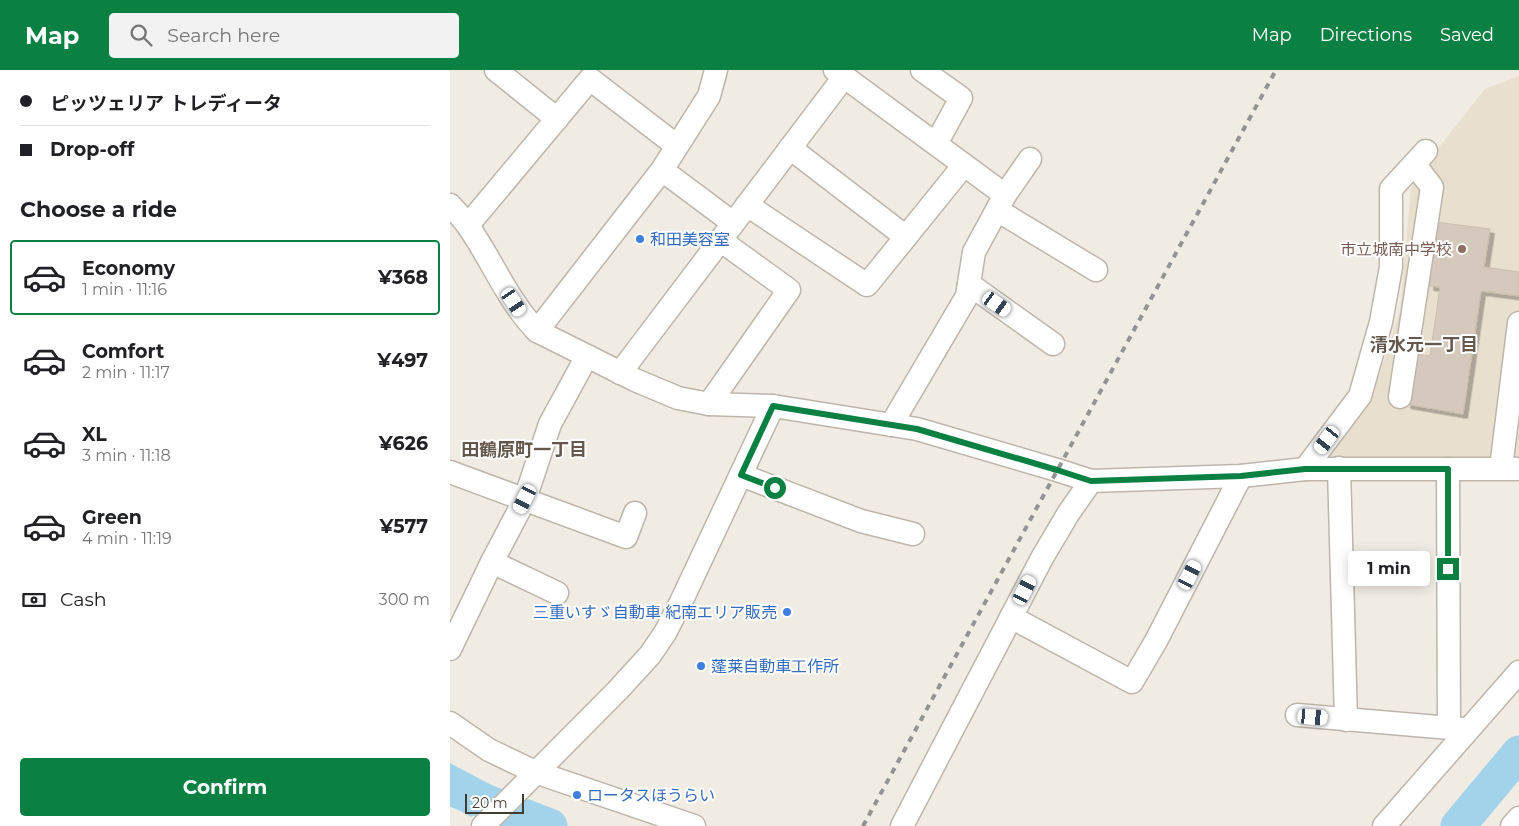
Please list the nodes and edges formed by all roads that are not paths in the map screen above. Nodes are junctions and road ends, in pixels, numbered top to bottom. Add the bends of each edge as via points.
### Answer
1 (496, 70) edge
2 (716, 70) edge
3 (922, 70) edge
4 (840, 73) edge
5 (557, 118) junction
6 (936, 144) junction
7 (678, 146) junction
8 (790, 148) junction
9 (1030, 159) dead end
10 (964, 165) junction
11 (662, 170) junction
12 (1001, 203) junction
13 (450, 205) edge
14 (747, 205) junction
15 (468, 224) junction
16 (727, 232) junction
17 (906, 237) junction
18 (1096, 270) dead end
19 (969, 284) junction
20 (1519, 322) edge
21 (537, 331) junction
22 (1053, 344) dead end
23 (587, 356) junction
24 (620, 373) junction
25 (1400, 397) dead end
26 (709, 404) junction
27 (773, 406) junction
28 (891, 425) junction
29 (1339, 468) junction
30 (1510, 468) edge
31 (1305, 469) junction
32 (1448, 469) junction
33 (450, 472) edge
34 (741, 475) junction
35 (1241, 476) junction
36 (1091, 481) junction
37 (525, 499) junction
38 (635, 513) dead end
39 (913, 534) dead end
40 (492, 562) junction
41 (557, 593) dead end
42 (1011, 618) junction
43 (450, 649) edge
44 (1519, 672) edge
45 (1296, 716) dead end
46 (1346, 720) junction
47 (451, 724) edge
48 (1459, 729) junction
49 (530, 777) junction
50 (1519, 818) edge
51 (483, 826) edge
52 (694, 826) edge
53 (902, 826) edge
54 (1384, 826) edge
55 (1512, 826) edge

1 - 5 street
2 - 7 street via 709,96
3 - 6 street via 961,98
4 - 6 street
4 - 8 street
5 - 7 street via 590,79
5 - 15 street
6 - 10 street
7 - 11 street
8 - 14 street
8 - 17 street
9 - 12 street
10 - 12 street
10 - 17 street
11 - 16 street
11 - 21 street
12 - 18 street
12 - 19 street via 974,252
13 - 15 street
14 - 16 street
14 - 17 street via 867,285
15 - 21 street via 504,286
16 - 24 street
16 - 26 street via 789,290
19 - 22 street
19 - 28 street via 967,296
20 - 30 street
21 - 23 street
23 - 24 street
23 - 37 street via 550,424
24 - 26 street via 678,398
25 - 31 street via 1432,187 1420,157 1391,189 1391,267 1382,322 1360,396
26 - 27 street
27 - 28 street
27 - 34 street
28 - 36 street via 917,429
29 - 31 street
29 - 32 street
29 - 46 street
30 - 32 street
31 - 35 street
32 - 48 street
33 - 37 street
34 - 39 street via 861,521
34 - 49 street via 682,602 650,655
35 - 36 street
35 - 42 street via 1132,682
36 - 42 street via 1042,558
37 - 38 street via 626,536
37 - 40 street
40 - 41 street
40 - 43 street
42 - 53 street
44 - 48 street
45 - 46 street
46 - 48 street
47 - 49 street
48 - 54 street
49 - 51 street
49 - 52 street
50 - 55 street

